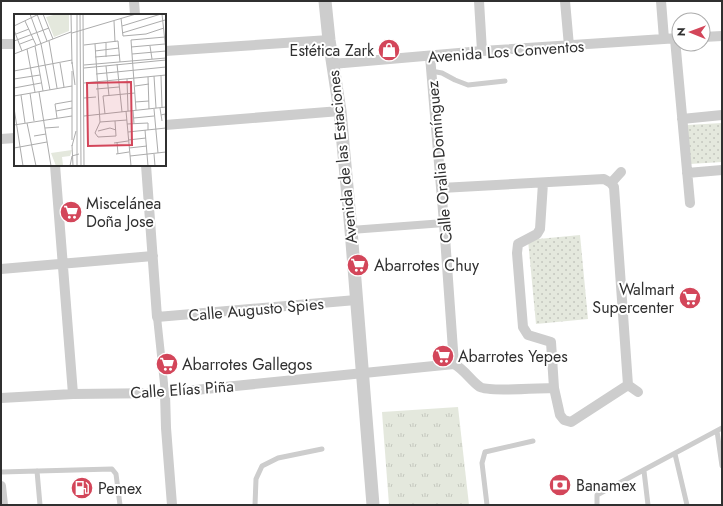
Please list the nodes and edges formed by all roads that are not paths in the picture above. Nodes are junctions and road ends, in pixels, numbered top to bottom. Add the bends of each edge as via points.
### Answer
1 (134, 1) edge
2 (326, 1) edge
3 (479, 1) edge
4 (565, 1) edge
5 (661, 1) edge
6 (135, 14) edge
7 (722, 36) edge
8 (711, 37) edge
9 (664, 39) junction
10 (671, 39) edge
11 (329, 40) junction
12 (1, 44) edge
13 (14, 44) edge
14 (569, 46) junction
15 (166, 51) edge
16 (482, 51) junction
17 (678, 52) edge
18 (430, 56) junction
19 (332, 64) junction
20 (431, 71) junction
21 (505, 81) dead end
22 (340, 111) junction
23 (722, 115) edge
24 (682, 118) junction
25 (166, 125) edge
26 (14, 138) edge
27 (1, 139) edge
28 (55, 166) edge
29 (146, 166) edge
30 (722, 170) edge
31 (621, 172) dead end
32 (687, 173) junction
33 (543, 183) junction
34 (611, 183) junction
35 (441, 188) junction
36 (690, 203) dead end
37 (444, 223) junction
38 (351, 230) junction
39 (153, 256) junction
40 (63, 265) junction
41 (1, 269) edge
42 (356, 300) junction
43 (157, 317) junction
44 (454, 364) junction
45 (362, 373) junction
46 (628, 385) junction
47 (554, 388) junction
48 (165, 392) junction
49 (638, 392) dead end
50 (73, 394) junction
51 (1, 398) edge
52 (720, 430) edge
53 (534, 441) dead end
54 (322, 449) dead end
55 (675, 454) junction
56 (722, 466) edge
57 (37, 471) junction
58 (644, 471) junction
59 (1, 472) edge
60 (1, 486) edge
61 (3, 505) edge
62 (40, 505) edge
63 (120, 505) edge
64 (172, 505) edge
65 (255, 505) edge
66 (373, 505) edge
67 (487, 505) edge
68 (597, 505) edge
69 (648, 505) edge
70 (687, 505) edge

1 - 6 street
2 - 11 street, Avenida de las Estaciones
3 - 16 street
4 - 14 street
5 - 9 street
7 - 8 street
9 - 10 street, Avenida Los Conventos
9 - 14 street, Avenida Los Conventos
11 - 15 street
11 - 19 street, Avenida de las Estaciones
12 - 13 street
14 - 16 street, Avenida Los Conventos
16 - 18 street, Avenida Los Conventos
17 - 24 street
18 - 19 street, Avenida Los Conventos
18 - 20 street, Calle Oralia Domínguez
19 - 22 street, Avenida de las Estaciones
20 - 21 lane via 442,73 468,85
20 - 35 street, Calle Oralia Domínguez
22 - 25 street
22 - 38 street, Avenida de las Estaciones
23 - 24 street
24 - 32 street
26 - 27 street
28 - 40 street
29 - 39 street
30 - 32 street
31 - 34 street
32 - 36 street
33 - 34 street via 604,179
33 - 35 street
33 - 47 street via 540,229 518,244 517,253 523,328 528,335 551,342
34 - 46 street via 614,187
35 - 37 street, Calle Oralia Domínguez
37 - 38 street
37 - 44 street, Calle Oralia Domínguez
38 - 42 street, Avenida de las Estaciones
39 - 40 street
39 - 43 street
40 - 41 street
40 - 50 street
42 - 43 street, Calle Augusto Spies
42 - 45 street, Avenida de las Estaciones
43 - 48 street
44 - 45 street, Calle Elías Piña
44 - 47 street via 480,387
45 - 48 street, Calle Elías Piña
45 - 66 street, Avenida de las Estaciones
46 - 47 street via 571,422 564,420 560,415
46 - 49 street
48 - 50 street, Calle Elías Piña
48 - 64 street
50 - 51 street, Calle Elías Piña
52 - 55 lane
52 - 56 lane
53 - 67 lane via 486,452 482,463
54 - 65 lane via 278,458 262,466 256,479
55 - 58 lane
55 - 70 lane
57 - 59 lane
57 - 62 lane
57 - 63 lane via 112,469 116,474
58 - 68 lane via 597,495
58 - 69 lane
60 - 61 street

